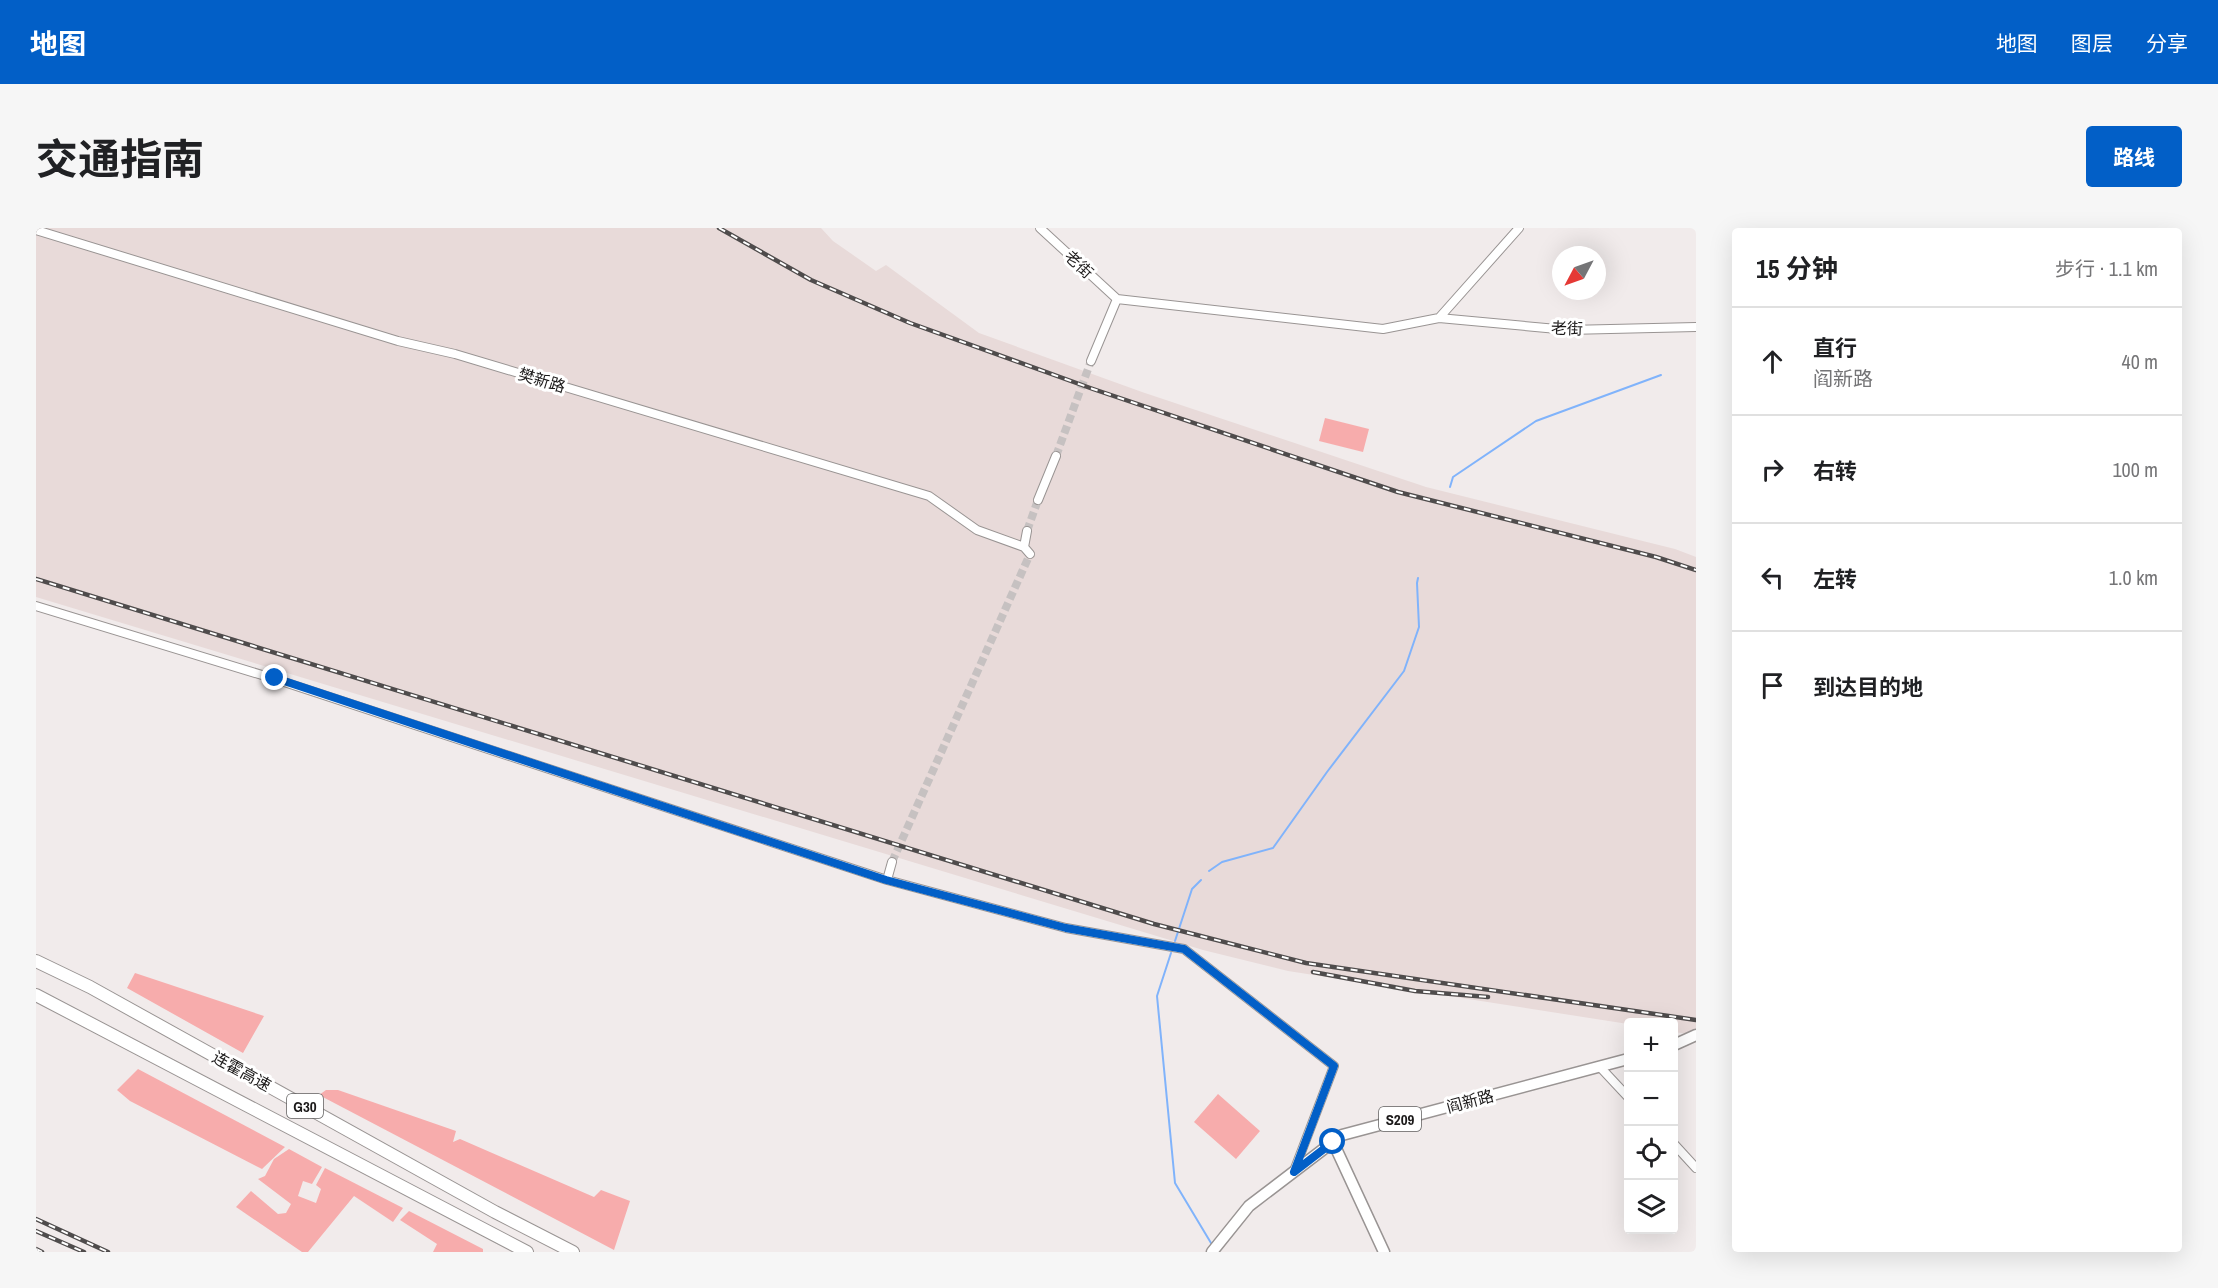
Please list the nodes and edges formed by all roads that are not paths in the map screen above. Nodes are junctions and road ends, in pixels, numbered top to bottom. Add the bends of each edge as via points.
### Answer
1 (1040, 228) edge
2 (1520, 228) edge
3 (36, 230) edge
4 (1117, 299) junction
5 (1439, 318) junction
6 (1696, 327) edge
7 (1091, 361) tunnel mouth
8 (1056, 456) tunnel mouth
9 (1038, 500) tunnel mouth
10 (1027, 531) tunnel mouth
11 (36, 606) edge
12 (892, 862) tunnel mouth
13 (886, 880) junction
14 (36, 961) edge
15 (36, 995) edge
16 (1696, 1035) edge
17 (1678, 1043) edge
18 (1624, 1060) edge
19 (1600, 1067) junction
20 (1624, 1092) edge
21 (1333, 1142) junction
22 (1678, 1148) edge
23 (1696, 1168) edge
24 (1294, 1172) junction
25 (527, 1252) edge
26 (573, 1252) edge
27 (1212, 1252) edge
28 (1384, 1252) edge

1 - 4 street, 老街
2 - 5 street
3 - 10 street, 樊新路 via 398,341 455,354 929,496 977,530 1027,550
4 - 5 street, 老街 via 1383,329
4 - 7 street
5 - 6 street, 老街 via 1568,330
8 - 9 street
11 - 13 street via 275,678
12 - 13 street
13 - 24 street via 1066,928 1184,949 1334,1066
14 - 26 highway, 连霍高速 / G30
15 - 25 highway, 连霍高速 / G30
16 - 17 main road
18 - 19 main road, 阎新路 / S209
19 - 20 street
19 - 21 main road, 阎新路 / S209 via 1342,1135
21 - 24 main road, 阎新路 / S209
21 - 28 main road
22 - 23 street
24 - 27 main road, 阎新路 / S209 via 1249,1206

